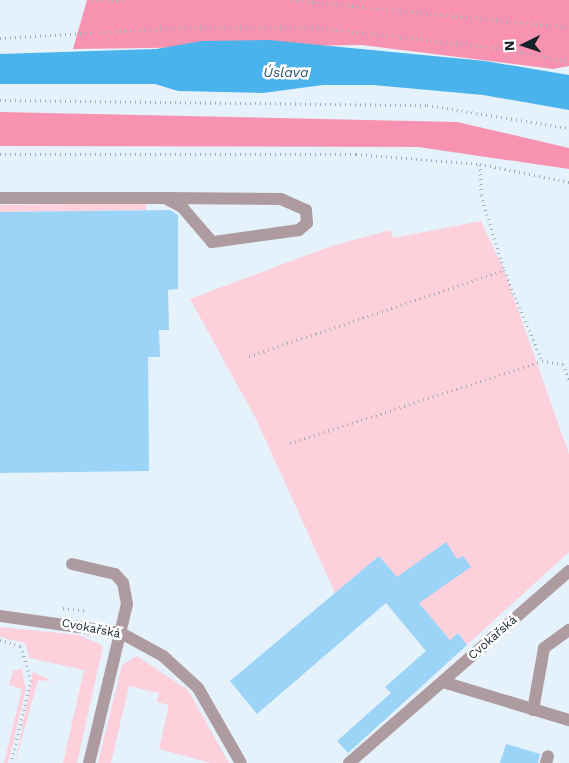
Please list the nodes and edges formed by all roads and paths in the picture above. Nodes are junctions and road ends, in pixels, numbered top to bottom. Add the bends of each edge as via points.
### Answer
1 (92, 0) edge
2 (97, 0) edge
3 (126, 0) edge
4 (292, 0) edge
5 (569, 27) edge
6 (0, 38) edge
7 (569, 62) edge
8 (0, 100) edge
9 (569, 128) edge
10 (0, 154) edge
11 (480, 164) junction
12 (569, 182) edge
13 (0, 198) edge
14 (164, 198) junction
15 (504, 270) junction
16 (249, 356) dead end
17 (542, 361) junction
18 (569, 380) edge
19 (290, 443) dead end
20 (72, 564) dead end
21 (569, 571) edge
22 (569, 580) edge
23 (556, 583) junction
24 (0, 616) edge
25 (569, 630) edge
26 (120, 633) junction
27 (0, 640) edge
28 (443, 682) junction
29 (533, 710) junction
30 (569, 720) edge
31 (11, 763) edge
32 (89, 763) edge
33 (241, 763) edge
34 (349, 763) edge

1 - 2 path
2 - 3 path
4 - 5 path
6 - 7 path via 175,28 312,27 506,49
8 - 9 path via 427,105
10 - 11 path via 356,154
11 - 12 path
11 - 15 path via 481,195
13 - 14 street
14 - 14 street via 281,199 306,210 307,223 299,230 212,242 182,207
15 - 16 path
15 - 17 path
17 - 18 path via 563,364
17 - 19 path
20 - 26 street via 96,567 123,583 128,604
21 - 23 street, Cvokařská
22 - 23 street
23 - 28 street, Cvokařská
24 - 26 street, Cvokařská
25 - 29 street via 544,648
26 - 32 street
26 - 33 street, Cvokařská via 163,656 198,688
27 - 31 path via 22,646 31,680
28 - 29 street
28 - 34 street, Cvokařská
29 - 30 street

